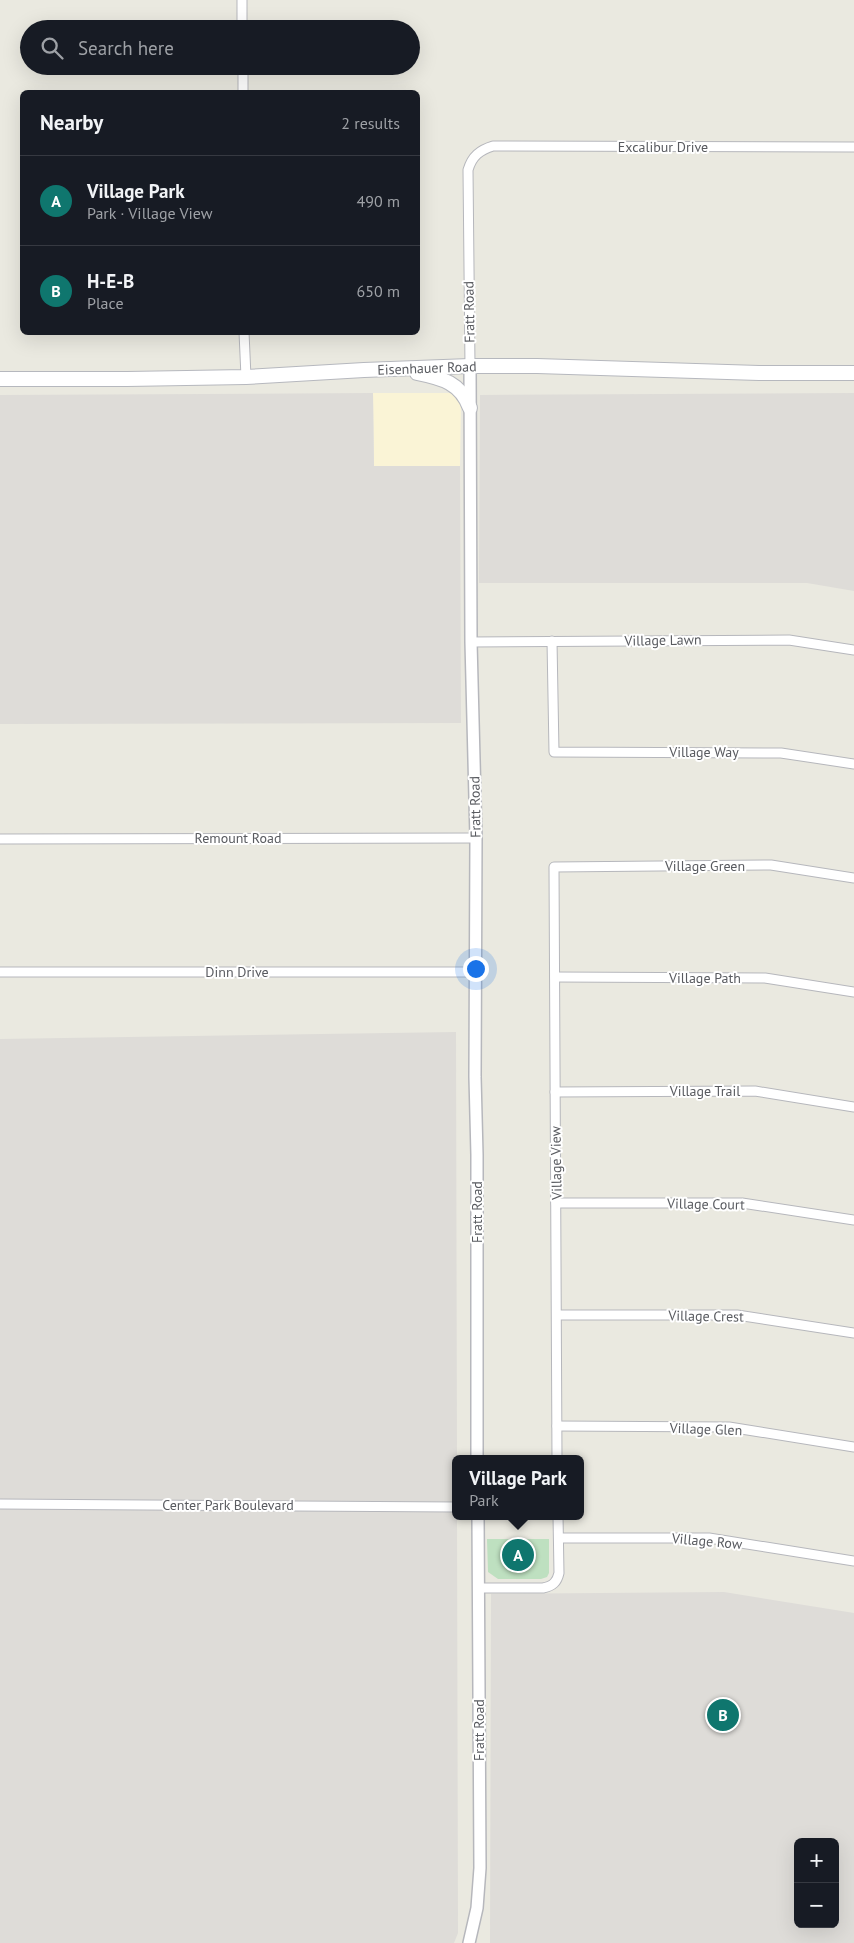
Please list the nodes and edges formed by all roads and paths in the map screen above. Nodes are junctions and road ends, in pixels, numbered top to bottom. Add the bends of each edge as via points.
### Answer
1 (242, 0) edge
2 (242, 20) edge
3 (243, 75) edge
4 (243, 90) edge
5 (854, 147) edge
6 (474, 156) joint
7 (244, 335) edge
8 (470, 366) junction
9 (387, 369) junction
10 (854, 373) edge
11 (246, 377) junction
12 (0, 379) edge
13 (470, 408) junction
14 (471, 642) junction
15 (552, 642) junction
16 (854, 650) edge
17 (854, 764) edge
18 (476, 838) junction
19 (0, 839) edge
20 (554, 867) joint
21 (854, 878) edge
22 (0, 972) edge
23 (475, 972) junction
24 (555, 977) junction
25 (854, 992) edge
26 (555, 1092) junction
27 (854, 1107) edge
28 (556, 1203) junction
29 (854, 1220) edge
30 (556, 1315) junction
31 (854, 1333) edge
32 (557, 1426) junction
33 (854, 1447) edge
34 (477, 1455) edge
35 (557, 1455) edge
36 (0, 1504) edge
37 (452, 1507) edge
38 (478, 1520) edge
39 (558, 1520) edge
40 (558, 1538) junction
41 (854, 1561) edge
42 (478, 1588) junction
43 (469, 1943) edge

1 - 2 street
3 - 4 street
5 - 6 street, Excalibur Drive via 493,146
6 - 8 street, Fratt Road via 468,170 467,185
7 - 11 street
8 - 9 main road, Eisenhauer Road
8 - 10 main road, Eisenhauer Road
8 - 13 street, Fratt Road
9 - 11 main road, Eisenhauer Road
9 - 13 main road via 448,381 463,393
11 - 12 main road, Eisenhauer Road
13 - 14 street, Fratt Road
14 - 15 street, Village Lawn
14 - 18 street, Fratt Road
15 - 16 street, Village Lawn via 788,640
15 - 17 street, Village Way via 554,752 781,753
18 - 19 street, Remount Road
18 - 23 street, Fratt Road
20 - 21 street, Village Green via 771,865
20 - 24 street, Village View
22 - 23 street, Dinn Drive
23 - 34 street, Fratt Road
24 - 25 street, Village Path via 765,978
24 - 26 street, Village View
26 - 27 street, Village Trail via 755,1091
26 - 28 street, Village View
28 - 29 street, Village Court via 742,1203
28 - 30 street, Village View
30 - 31 street, Village Crest via 736,1315
30 - 32 street, Village View
32 - 33 street, Village Glen via 729,1427
32 - 35 street, Village View
36 - 37 street, Center Park Boulevard
38 - 42 street, Fratt Road
39 - 40 street
40 - 41 street, Village Row via 709,1538
40 - 42 street via 559,1572 557,1581 552,1585 543,1588
42 - 43 street, Fratt Road via 480,1868 477,1908

